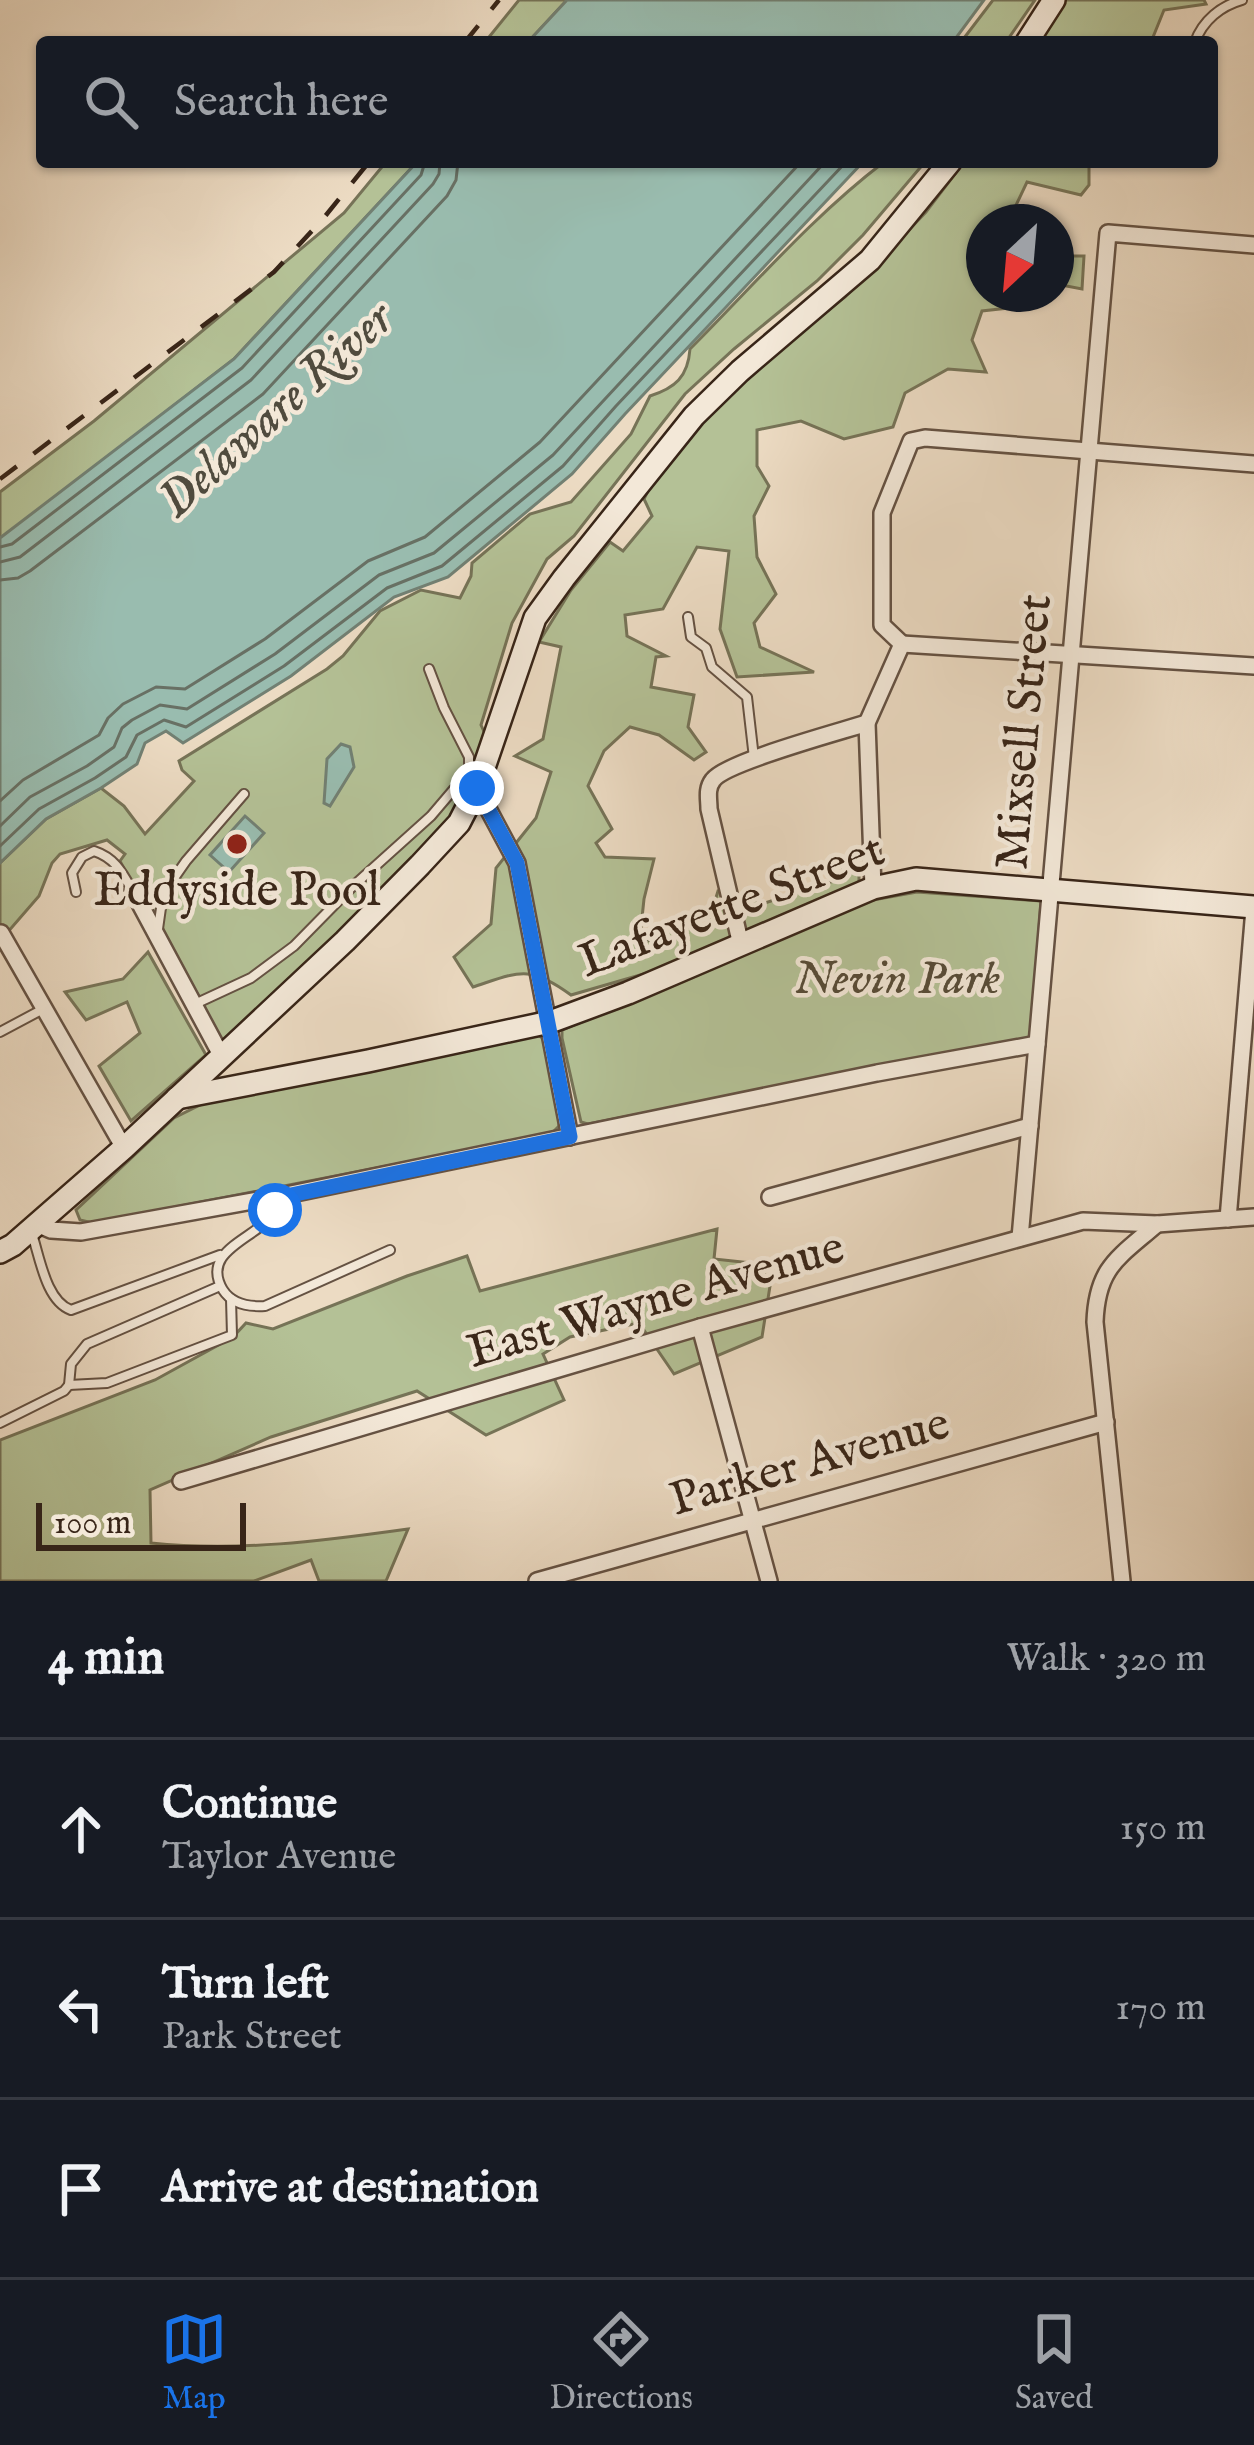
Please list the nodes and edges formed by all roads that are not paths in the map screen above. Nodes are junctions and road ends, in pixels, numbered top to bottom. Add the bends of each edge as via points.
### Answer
1 (1054, 0) edge
2 (1242, 0) edge
3 (1031, 36) edge
4 (1199, 36) edge
5 (945, 168) edge
6 (1254, 245) edge
7 (1089, 451) junction
8 (1254, 464) edge
9 (688, 617) dead end
10 (902, 644) junction
11 (1071, 654) junction
12 (1254, 666) edge
13 (429, 669) dead end
14 (867, 723) junction
15 (754, 759) junction
16 (473, 783) junction
17 (244, 794) dead end
18 (873, 888) junction
19 (1050, 890) junction
20 (133, 891) joint
21 (76, 892) dead end
22 (1254, 908) edge
23 (1, 932) edge
24 (157, 936) junction
25 (741, 945) junction
26 (194, 1005) junction
27 (44, 1008) junction
28 (550, 1022) junction
29 (0, 1032) edge
30 (1037, 1044) junction
31 (221, 1054) junction
32 (177, 1098) junction
33 (1030, 1126) junction
34 (570, 1137) junction
35 (124, 1148) junction
36 (286, 1196) junction
37 (770, 1197) dead end
38 (1254, 1217) edge
39 (1228, 1219) junction
40 (1157, 1223) junction
41 (34, 1227) junction
42 (1020, 1238) junction
43 (390, 1250) dead end
44 (0, 1252) edge
45 (222, 1255) junction
46 (220, 1286) junction
47 (231, 1299) junction
48 (700, 1327) junction
49 (69, 1385) junction
50 (1106, 1422) junction
51 (0, 1423) edge
52 (181, 1481) dead end
53 (752, 1519) junction
54 (537, 1581) edge
55 (769, 1581) edge
56 (1122, 1581) edge

1 - 3 main road
2 - 4 lane via 1210,17
5 - 16 main road via 870,260 694,416 564,578 535,618
6 - 7 street, Mixsell Street via 1108,233
7 - 8 street
7 - 10 street via 911,441 882,514 880,547 882,625
7 - 11 street, Mixsell Street
9 - 15 lane via 712,667 748,697
10 - 11 street
10 - 14 street
11 - 12 street
11 - 19 street, Mixsell Street
13 - 16 lane
14 - 15 street
14 - 18 street
15 - 25 street via 722,771 709,790
16 - 26 lane via 454,789 293,946
16 - 28 street via 517,863
16 - 31 main road via 459,823 420,866
17 - 24 lane via 163,894
18 - 19 main road, Lafayette Street via 929,879
18 - 25 main road, Lafayette Street
19 - 22 main road, Lafayette Street
19 - 30 street, Mixsell Street
20 - 21 lane via 119,868 94,851 72,873
20 - 24 street
22 - 39 street
23 - 27 street
24 - 26 street
25 - 28 main road, Lafayette Street
26 - 31 street
27 - 29 lane
27 - 35 street
28 - 32 main road, Lafayette Street
28 - 34 street
30 - 33 street, Mixsell Street
30 - 34 street
31 - 32 main road
32 - 35 main road
33 - 37 street
33 - 42 street, Mixsell Street
34 - 36 street
35 - 41 main road
36 - 41 street via 81,1232
36 - 45 lane
38 - 39 street, East Wayne Avenue
39 - 40 street, East Wayne Avenue
40 - 42 street, East Wayne Avenue via 1083,1221
40 - 50 street via 1104,1273 1096,1296
41 - 44 main road
41 - 45 lane via 64,1309
42 - 48 street, East Wayne Avenue
43 - 47 lane via 265,1306
45 - 46 lane
46 - 47 lane
46 - 49 lane via 87,1344 71,1364
47 - 49 lane via 232,1335 107,1384
48 - 52 street, East Wayne Avenue
48 - 53 street
49 - 51 lane
50 - 53 street, Parker Avenue
50 - 56 street
53 - 54 street, Parker Avenue
53 - 55 street

